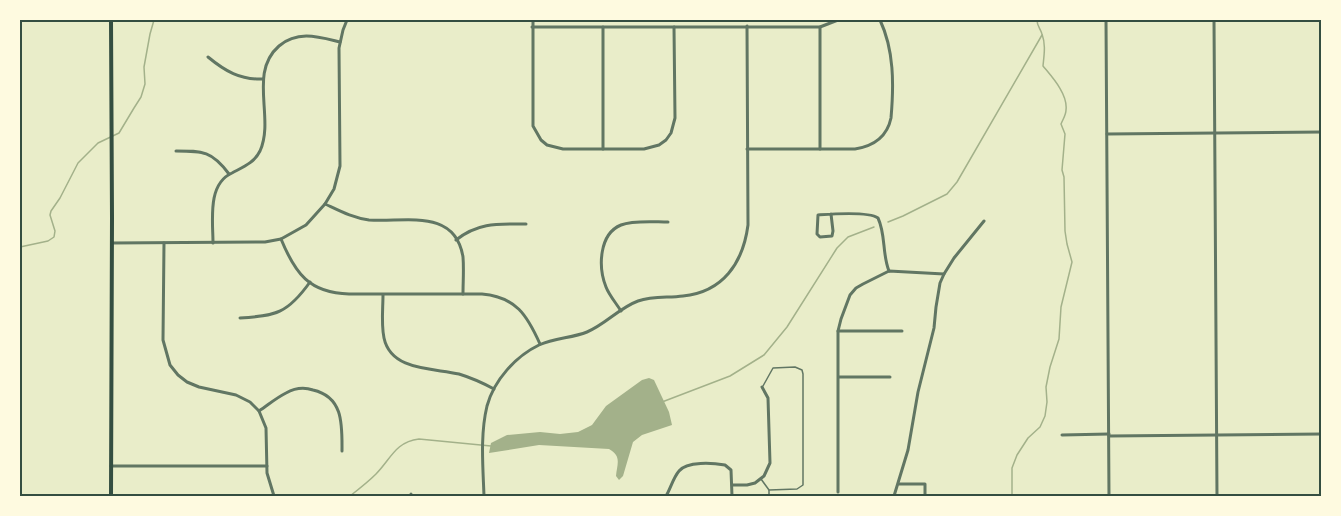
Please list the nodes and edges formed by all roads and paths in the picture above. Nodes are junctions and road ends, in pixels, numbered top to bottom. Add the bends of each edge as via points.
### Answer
1 (111, 20) edge
2 (348, 20) edge
3 (533, 20) edge
4 (838, 20) edge
5 (880, 20) edge
6 (1106, 20) edge
7 (1214, 20) edge
8 (747, 26) junction
9 (532, 27) junction
10 (603, 27) junction
11 (674, 27) junction
12 (820, 27) junction
13 (340, 42) junction
14 (208, 57) dead end
15 (263, 79) junction
16 (1322, 132) edge
17 (1214, 133) junction
18 (1107, 134) junction
19 (603, 149) junction
20 (747, 149) junction
21 (820, 149) junction
22 (176, 151) dead end
23 (229, 174) junction
24 (325, 204) junction
25 (831, 214) junction
26 (984, 221) dead end
27 (668, 222) dead end
28 (526, 224) dead end
29 (281, 239) junction
30 (456, 240) junction
31 (112, 243) junction
32 (164, 243) junction
33 (213, 243) junction
34 (889, 271) junction
35 (944, 274) junction
36 (310, 282) junction
37 (463, 294) junction
38 (383, 295) junction
39 (621, 310) junction
40 (240, 318) dead end
41 (838, 331) junction
42 (902, 331) dead end
43 (540, 345) junction
44 (838, 377) junction
45 (890, 377) dead end
46 (762, 387) joint
47 (494, 389) junction
48 (259, 411) junction
49 (1322, 434) edge
50 (1062, 435) dead end
51 (1109, 435) junction
52 (1217, 435) junction
53 (342, 451) dead end
54 (111, 466) junction
55 (267, 466) junction
56 (760, 479) junction
57 (899, 483) junction
58 (732, 484) junction
59 (769, 490) junction
60 (838, 492) dead end
61 (111, 496) edge
62 (274, 496) edge
63 (484, 496) edge
64 (666, 496) edge
65 (732, 496) edge
66 (769, 496) edge
67 (894, 496) edge
68 (925, 496) edge
69 (1109, 496) edge
70 (1217, 496) edge

1 - 31 main road
2 - 13 street
3 - 9 street
4 - 12 street
5 - 21 street via 892,57 889,126 878,141 867,147
6 - 18 street
7 - 17 street
8 - 11 street
8 - 12 street
8 - 20 street
9 - 10 street
9 - 19 street via 532,118 540,140 563,149
10 - 11 street
10 - 19 street
11 - 19 street via 675,118 671,133 651,148
12 - 21 street
13 - 15 street via 295,37 271,56
13 - 24 street via 339,166 334,189
14 - 15 street via 234,75
15 - 23 street via 261,148 248,165
16 - 17 street
17 - 18 street
17 - 52 street
18 - 51 street
20 - 21 street
20 - 39 street via 748,225 743,250 730,272 704,291 646,299
22 - 23 street via 204,152
23 - 33 street via 214,196
24 - 29 street via 306,225
24 - 30 street via 370,220 432,221
25 - 25 street via 818,215 820,237 832,236
25 - 34 street via 871,214 878,218
26 - 35 street
27 - 39 street via 623,224 604,242 603,277
28 - 30 street via 482,226
29 - 33 street
29 - 36 street via 296,270
30 - 37 street via 462,254
31 - 32 street
31 - 54 main road
32 - 33 street
32 - 48 street via 164,340 170,365 187,382 236,394
34 - 35 street
34 - 41 street via 850,294
35 - 57 street
36 - 38 street via 338,294
36 - 40 street via 296,301 281,311
37 - 38 street
37 - 43 street via 489,295 512,303 527,317
38 - 47 street via 384,337 399,360 459,374
39 - 43 street via 588,331
41 - 42 street
41 - 44 street
43 - 47 street via 514,363
44 - 45 street
44 - 60 street
46 - 56 street via 768,398 770,464
46 - 59 lane via 773,368 802,370 803,485 797,489
47 - 63 street via 483,441
48 - 53 street via 299,388 322,393 338,412
48 - 55 street via 266,428
49 - 52 street
50 - 51 street
51 - 52 street
51 - 69 street
52 - 70 street
54 - 55 street
54 - 61 main road
55 - 62 street
56 - 58 street via 747,485
56 - 59 lane
57 - 67 street
57 - 68 street via 925,484
58 - 64 street via 726,465 688,464 679,471
58 - 65 street
59 - 66 lane

